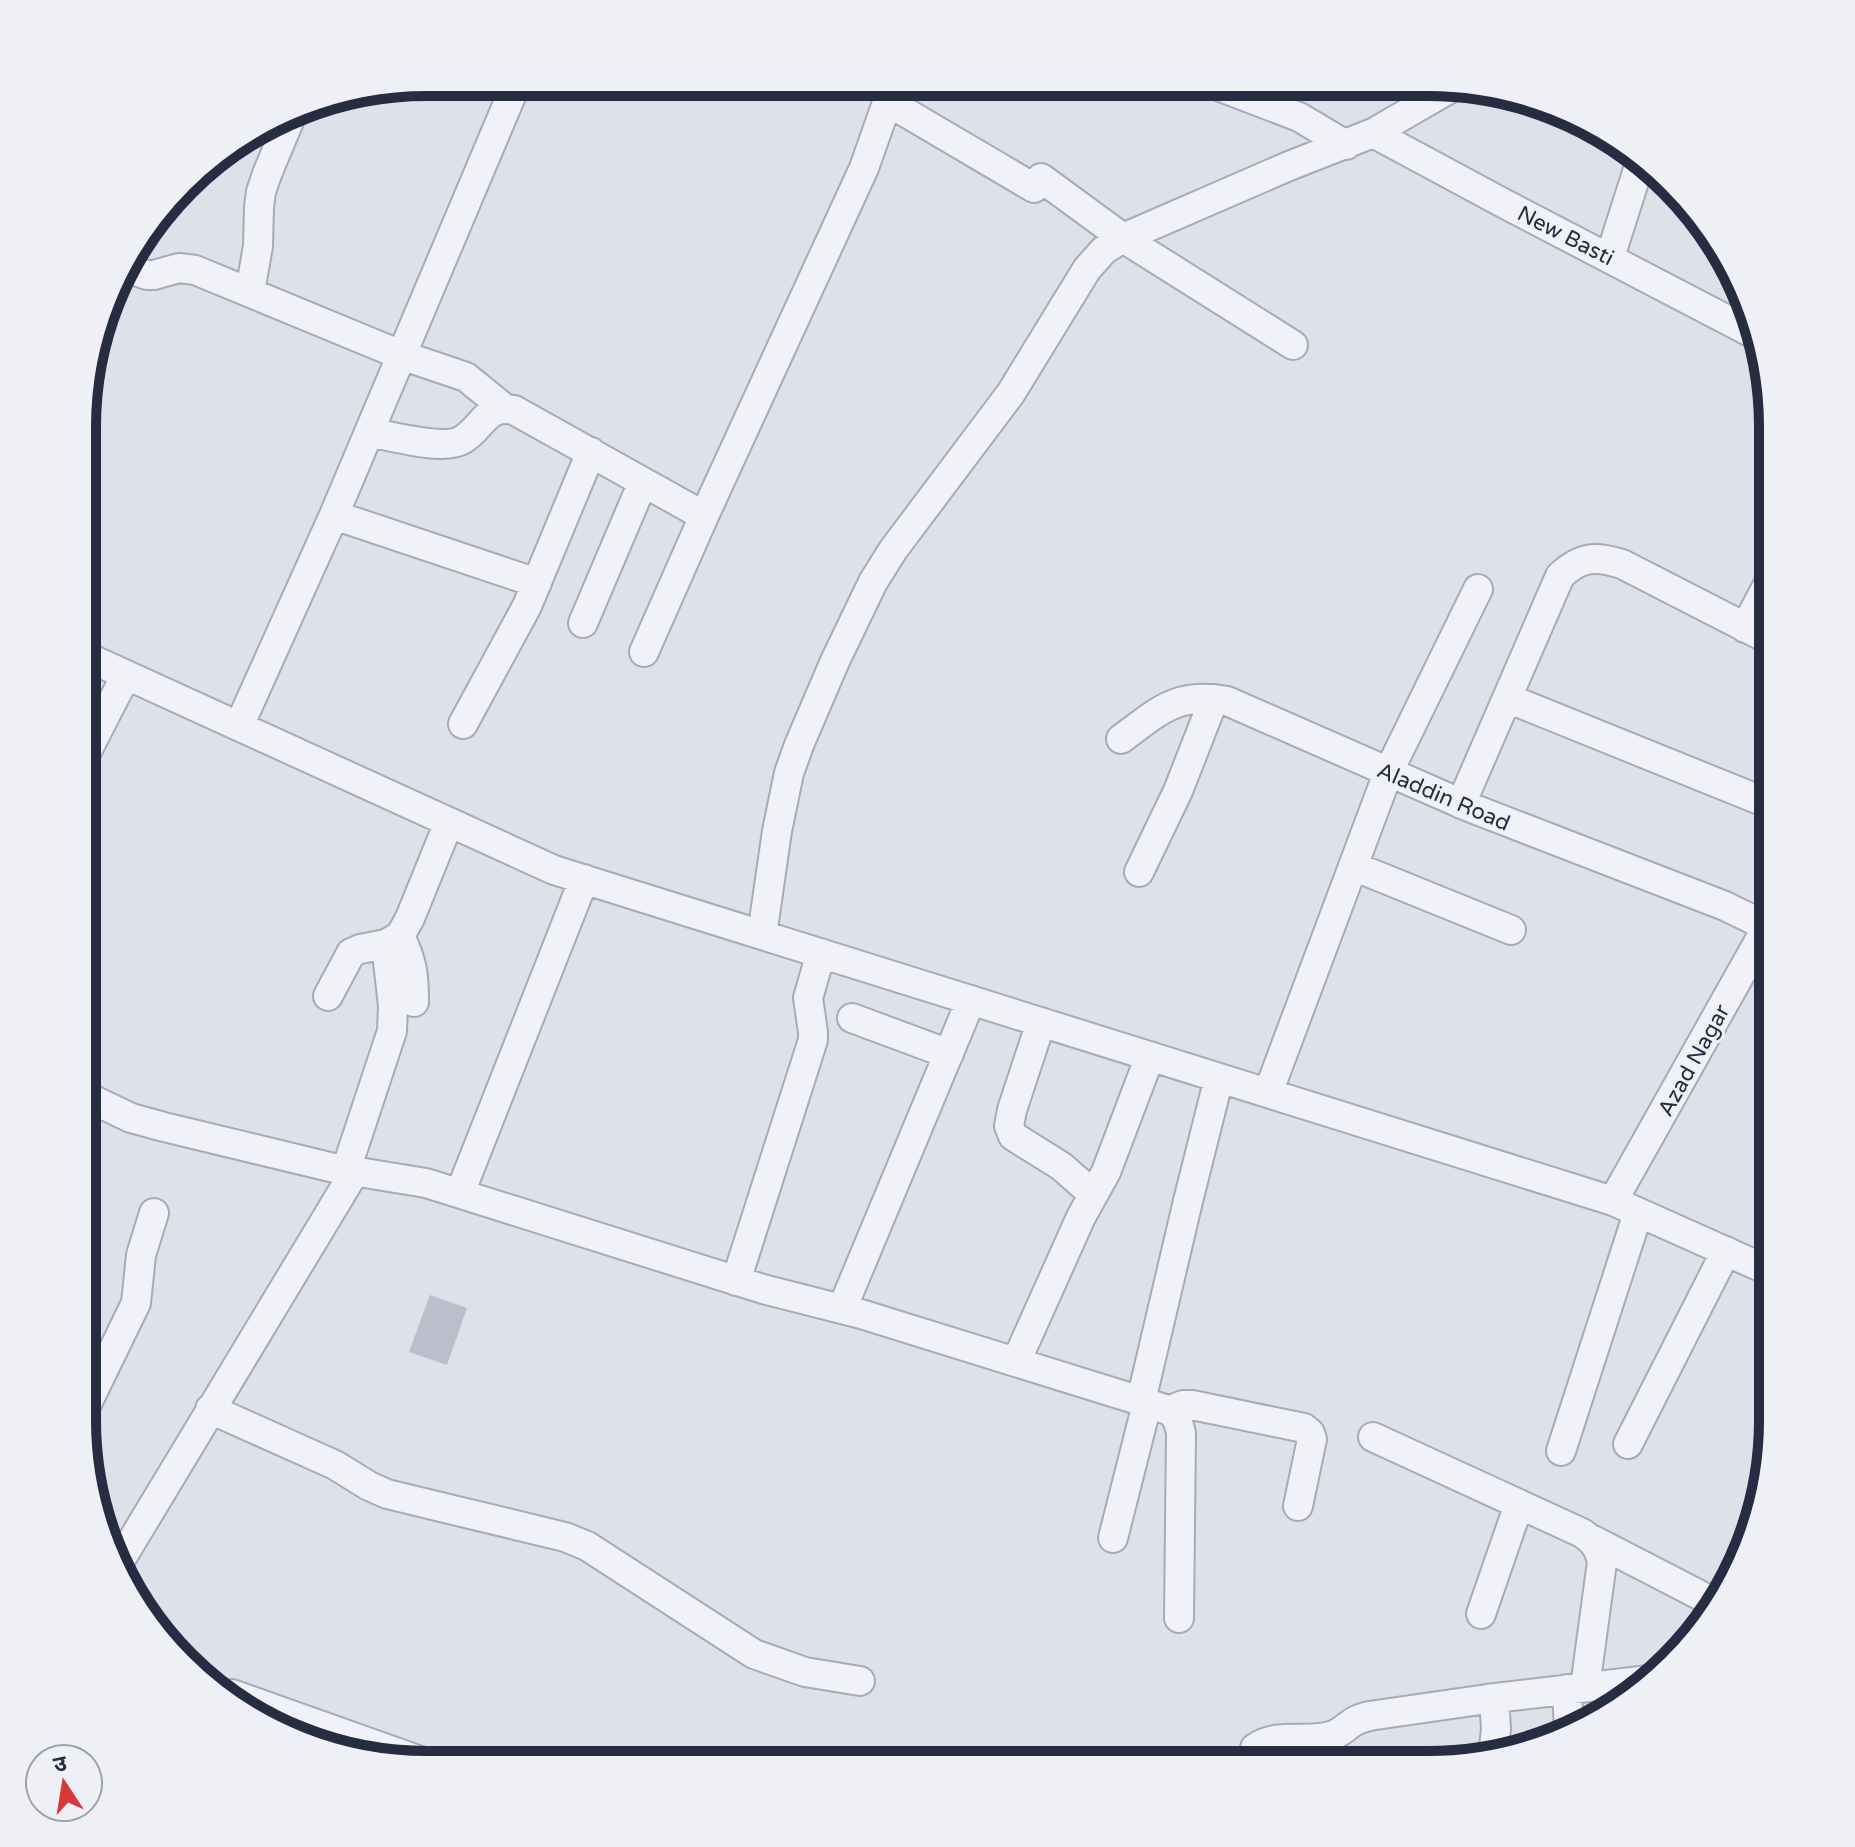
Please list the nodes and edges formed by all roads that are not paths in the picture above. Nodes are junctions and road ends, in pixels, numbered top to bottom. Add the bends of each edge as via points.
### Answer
1 (511, 96) edge
2 (890, 96) edge
3 (896, 96) edge
4 (1244, 96) edge
5 (1436, 96) edge
6 (286, 127) edge
7 (1373, 133) junction
8 (1346, 145) junction
9 (1638, 171) edge
10 (1123, 238) junction
11 (1610, 257) junction
12 (135, 271) edge
13 (250, 292) junction
14 (1744, 328) edge
15 (1293, 345) dead end
16 (401, 355) junction
17 (504, 408) junction
18 (369, 432) junction
19 (591, 452) junction
20 (643, 482) junction
21 (334, 515) junction
22 (704, 516) junction
23 (537, 583) junction
24 (1478, 589) dead end
25 (1759, 602) edge
26 (583, 623) dead end
27 (1745, 628) junction
28 (1759, 635) edge
29 (644, 652) dead end
30 (96, 661) edge
31 (126, 675) junction
32 (1507, 698) junction
33 (1214, 699) junction
34 (463, 724) dead end
35 (239, 726) junction
36 (96, 734) edge
37 (1121, 739) dead end
38 (1388, 773) junction
39 (1759, 800) edge
40 (1461, 804) junction
41 (449, 822) junction
42 (1353, 866) junction
43 (1139, 872) dead end
44 (584, 879) junction
45 (1759, 919) edge
46 (1511, 930) dead end
47 (762, 935) junction
48 (393, 940) junction
49 (1759, 947) edge
50 (821, 953) junction
51 (328, 996) dead end
52 (971, 1000) junction
53 (414, 1002) dead end
54 (852, 1018) dead end
55 (1041, 1022) junction
56 (949, 1054) junction
57 (1150, 1056) junction
58 (1219, 1078) junction
59 (1268, 1093) junction
60 (96, 1101) edge
61 (350, 1170) junction
62 (460, 1193) junction
63 (1093, 1194) junction
64 (1626, 1207) junction
65 (154, 1213) dead end
66 (1726, 1251) junction
67 (1759, 1266) edge
68 (736, 1281) junction
69 (842, 1309) junction
70 (1016, 1362) junction
71 (96, 1385) edge
72 (1153, 1405) junction
73 (210, 1409) junction
74 (1373, 1437) dead end
75 (1628, 1444) dead end
76 (1561, 1451) dead end
77 (1519, 1504) junction
78 (1298, 1506) dead end
79 (1113, 1538) dead end
80 (1593, 1540) junction
81 (124, 1554) edge
82 (1707, 1599) edge
83 (1481, 1614) dead end
84 (1179, 1618) dead end
85 (860, 1681) dead end
86 (1631, 1682) edge
87 (1576, 1688) junction
88 (1494, 1698) junction
89 (252, 1701) edge
90 (1571, 1718) edge
91 (1494, 1745) edge
92 (384, 1748) edge
93 (1254, 1751) edge

1 - 16 street
2 - 22 street via 864,168
3 - 10 street
4 - 8 street via 1299,117
5 - 7 street
6 - 13 street via 261,192
7 - 8 street
7 - 11 street, New Basti
8 - 10 street
9 - 11 street
10 - 15 street
10 - 47 street via 1087,269 1011,393 873,582 789,773
11 - 14 street, New Basti
12 - 13 street via 154,275 195,270
13 - 16 street
16 - 17 street via 466,377
16 - 18 street
17 - 18 street via 462,440 449,443
17 - 19 street
18 - 21 street
19 - 20 street
19 - 23 street
20 - 22 street
20 - 26 street
21 - 23 street
21 - 35 street
22 - 29 street
23 - 34 street
24 - 38 street
25 - 27 street
27 - 28 street
27 - 32 street via 1622,564 1587,559 1560,576
30 - 31 street
31 - 35 street
31 - 36 street
32 - 39 street
32 - 40 street
33 - 37 street, Aladdin Road via 1167,705
33 - 38 street, Aladdin Road
33 - 43 street via 1183,781
35 - 41 street
38 - 40 street, Aladdin Road
38 - 42 street
40 - 45 street, Aladdin Road
41 - 44 street
41 - 48 street via 410,918
42 - 46 street
42 - 59 street
44 - 47 street
44 - 62 street
47 - 50 street
48 - 51 street via 351,953
48 - 53 street via 410,958
48 - 61 street via 392,1031
49 - 64 street, Azad Nagar
50 - 52 street
50 - 68 street via 808,998 813,1040
52 - 55 street
52 - 56 street
54 - 56 street
55 - 57 street
55 - 63 street via 1009,1118 1011,1130
56 - 69 street
57 - 58 street
57 - 63 street
58 - 59 street
58 - 72 street via 1188,1201
59 - 64 street
60 - 61 street via 164,1127
61 - 62 street
61 - 73 street
62 - 68 street
63 - 70 street
64 - 66 street
64 - 76 street, Azad Nagar
65 - 71 street via 141,1255 136,1303
66 - 67 street
66 - 75 street
68 - 69 street
69 - 70 street
70 - 72 street
72 - 78 street via 1192,1405 1304,1428 1312,1439
72 - 79 street
72 - 84 street via 1177,1415 1181,1433
73 - 81 street
73 - 85 street via 387,1494 587,1546 754,1654 805,1672
74 - 77 street
77 - 80 street
77 - 83 street
80 - 82 street
80 - 87 street via 1602,1562
86 - 87 street
87 - 88 street
87 - 90 street
88 - 91 street
88 - 93 street via 1369,1716 1335,1735 1278,1739
89 - 92 street

